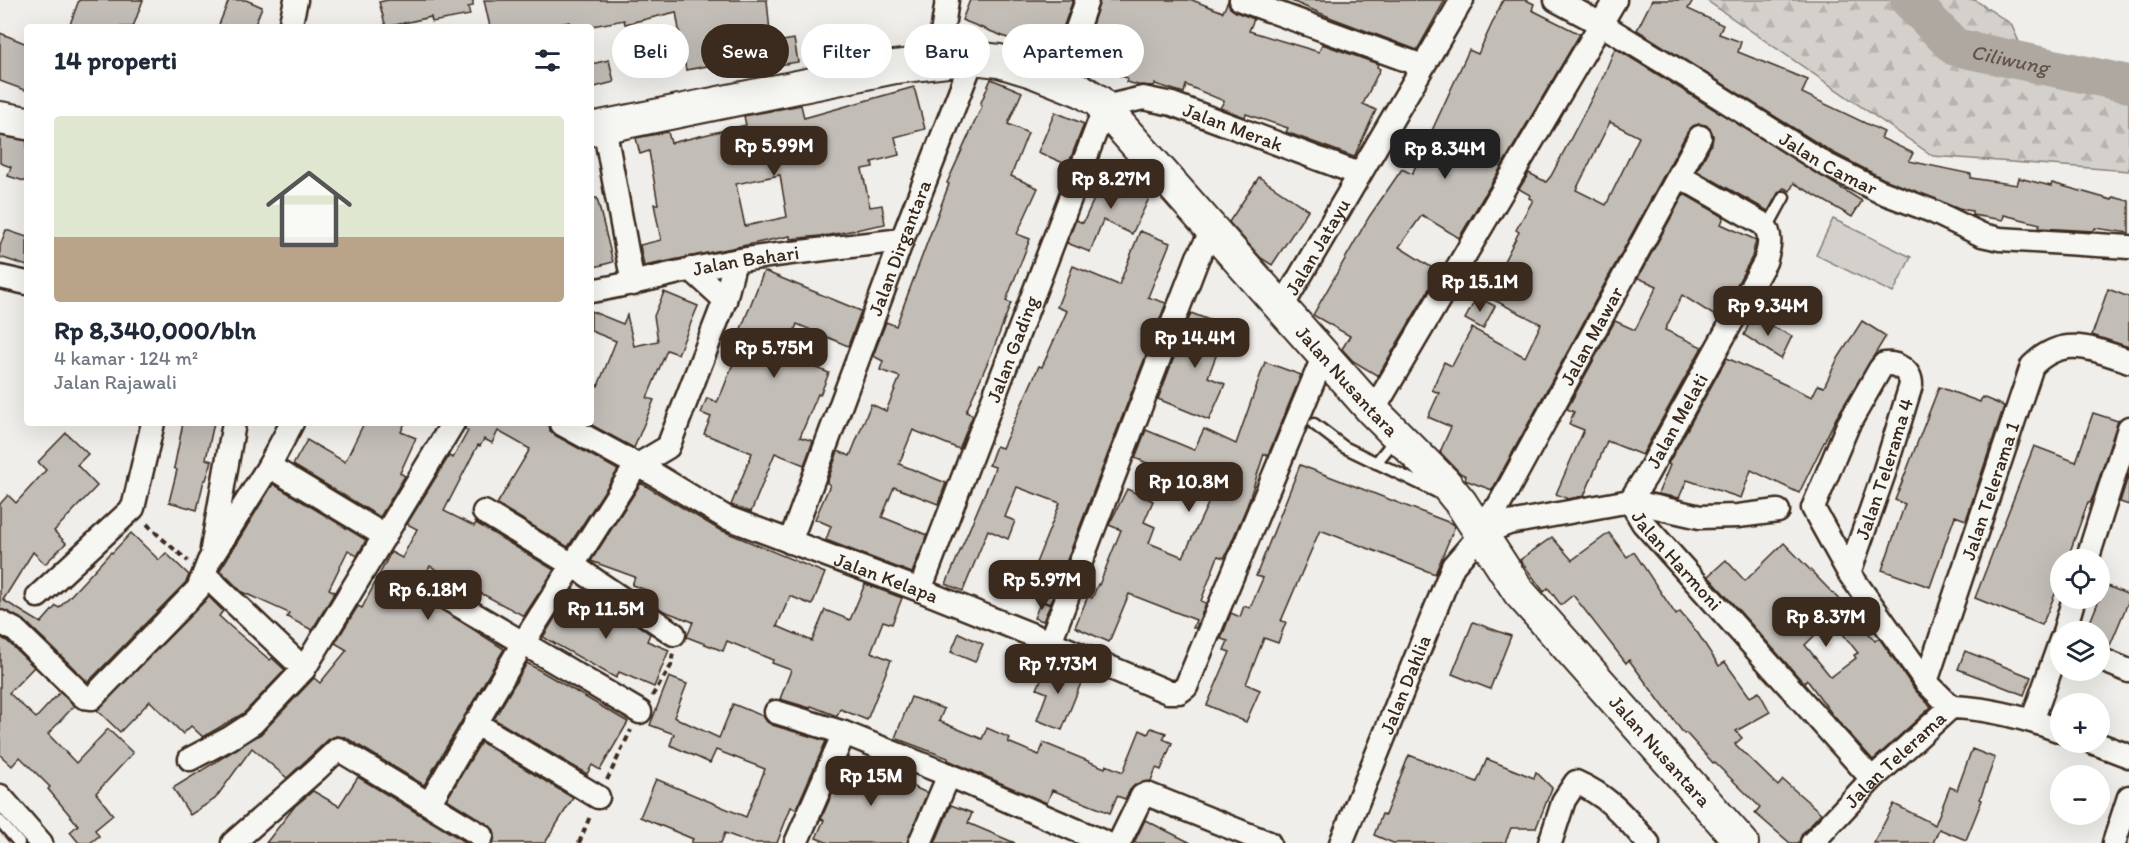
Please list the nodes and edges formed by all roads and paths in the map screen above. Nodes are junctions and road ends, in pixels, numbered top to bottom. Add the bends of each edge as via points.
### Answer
1 (297, 0) edge
2 (1087, 0) edge
3 (1241, 0) edge
4 (1462, 0) edge
5 (1556, 0) edge
6 (1615, 0) edge
7 (944, 1) edge
8 (291, 24) edge
9 (942, 24) edge
10 (1600, 24) junction
11 (990, 60) edge
12 (904, 66) edge
13 (1423, 66) junction
14 (965, 78) edge
15 (1059, 81) junction
16 (1105, 107) junction
17 (0, 118) edge
18 (24, 122) edge
19 (598, 127) edge
20 (1700, 137) dead end
21 (1359, 174) junction
22 (1679, 176) junction
23 (1784, 197) dead end
24 (1767, 228) junction
25 (1213, 230) junction
26 (902, 240) junction
27 (2129, 247) edge
28 (735, 261) junction
29 (691, 269) junction
30 (0, 277) edge
31 (24, 282) edge
32 (633, 284) junction
33 (594, 290) edge
34 (726, 300) junction
35 (1282, 307) junction
36 (1324, 355) junction
37 (2129, 361) edge
38 (1373, 411) junction
39 (1314, 424) dead end
40 (152, 426) edge
41 (233, 426) edge
42 (290, 426) edge
43 (451, 426) edge
44 (566, 426) edge
45 (2129, 428) edge
46 (1398, 436) junction
47 (1376, 463) junction
48 (636, 465) junction
49 (269, 466) junction
50 (1630, 501) junction
51 (1778, 511) dead end
52 (484, 512) dead end
53 (1472, 521) junction
54 (159, 536) dead end
55 (385, 536) junction
56 (790, 542) junction
57 (2090, 549) edge
58 (574, 566) junction
59 (207, 568) junction
60 (1849, 573) junction
61 (920, 590) junction
62 (438, 593) dead end
63 (38, 596) dead end
64 (0, 622) edge
65 (674, 633) joint
66 (1050, 642) junction
67 (523, 643) junction
68 (2110, 663) edge
69 (304, 669) junction
70 (2129, 671) edge
71 (2050, 672) edge
72 (1926, 682) junction
73 (1951, 707) junction
74 (640, 712) junction
75 (776, 712) dead end
76 (2032, 721) junction
77 (475, 723) junction
78 (2050, 727) edge
79 (844, 733) junction
80 (2110, 749) edge
81 (2129, 756) edge
82 (190, 759) dead end
83 (949, 775) junction
84 (1872, 779) junction
85 (0, 796) edge
86 (598, 797) junction
87 (2129, 797) edge
88 (429, 804) junction
89 (0, 820) edge
90 (482, 836) dead end
91 (19, 843) edge
92 (40, 843) edge
93 (233, 843) edge
94 (579, 843) edge
95 (795, 843) edge
96 (920, 843) edge
97 (1106, 843) edge
98 (1119, 843) edge
99 (1269, 843) edge
100 (1341, 843) edge
101 (1550, 843) edge
102 (1648, 843) edge
103 (1742, 843) edge
104 (1812, 843) edge
105 (2114, 843) edge

1 - 8 street
2 - 15 street
3 - 13 street
4 - 13 street, Jalan Jatayu
5 - 10 street, Jalan Camar
6 - 10 street
7 - 9 street
10 - 27 street, Jalan Camar via 1825,164 1982,235
10 - 38 street
11 - 15 main road, Jalan Nusantara
12 - 19 main road, Jalan Nusantara
13 - 21 street, Jalan Jatayu
14 - 26 street, Jalan Dirgantara
15 - 16 main road, Jalan Nusantara
16 - 21 street, Jalan Merak via 1143,98 1172,104
16 - 25 main road, Jalan Nusantara
16 - 61 street, Jalan Gading
17 - 18 main road
19 - 32 street
20 - 22 street, Jalan Mawar
21 - 35 street, Jalan Jatayu
22 - 24 street
22 - 53 street, Jalan Mawar via 1498,507
23 - 24 lane
24 - 50 street, Jalan Melati via 1770,246 1765,262
25 - 35 main road, Jalan Nusantara
25 - 66 street via 1198,257
26 - 28 street, Jalan Bahari
26 - 56 street, Jalan Dirgantara
28 - 29 street, Jalan Bahari
28 - 34 street
29 - 32 street, Jalan Bahari
29 - 34 street
30 - 31 street
32 - 33 street, Jalan Bahari
34 - 48 street via 668,447
35 - 36 main road, Jalan Nusantara
36 - 38 main road, Jalan Nusantara
36 - 66 street, Jalan Kelapa via 1186,687 1168,692
37 - 72 street, Jalan Telerama 1 via 2081,346 2067,346 2053,349 2032,366
38 - 46 main road, Jalan Nusantara
39 - 47 lane via 1344,447
40 - 63 street via 133,508
41 - 59 street
42 - 49 street
43 - 55 street
44 - 48 street, Jalan Kelapa
45 - 57 street
46 - 47 lane
46 - 53 main road, Jalan Nusantara via 1443,481
47 - 53 lane
48 - 56 street, Jalan Kelapa via 725,517
48 - 58 street
49 - 55 street
49 - 59 street
50 - 51 street via 1700,516
50 - 53 street via 1518,520
50 - 84 street, Jalan Harmoni via 1643,523
52 - 58 street
53 - 100 street, Jalan Dahlia
53 - 103 main road, Jalan Nusantara via 1519,592
54 - 59 path
55 - 69 street
56 - 61 street, Jalan Kelapa
58 - 65 street
58 - 67 street
59 - 64 street via 198,589 92,698 84,698 15,630
59 - 69 street
60 - 60 street, Jalan Telerama 4 via 1911,385 1909,372 1889,363 1880,369 1848,425 1813,508
60 - 72 street
61 - 66 street, Jalan Kelapa
62 - 67 street
65 - 74 path via 671,666
67 - 74 street
67 - 77 street
68 - 70 street
69 - 82 street via 254,723
71 - 76 street
72 - 73 street
73 - 76 street, Jalan Telerama via 1978,708
73 - 84 street, Jalan Telerama
74 - 86 path
75 - 79 street
76 - 78 street, Jalan Telerama
77 - 86 street
77 - 88 street
79 - 83 street
79 - 95 street
80 - 81 street
83 - 96 street
83 - 97 street
84 - 104 street, Jalan Telerama
85 - 92 street
86 - 94 path
87 - 105 street
88 - 90 street
88 - 93 street via 338,749
89 - 91 lane
98 - 99 street via 1142,796 1147,794
101 - 102 street via 1564,800 1576,782 1603,796

